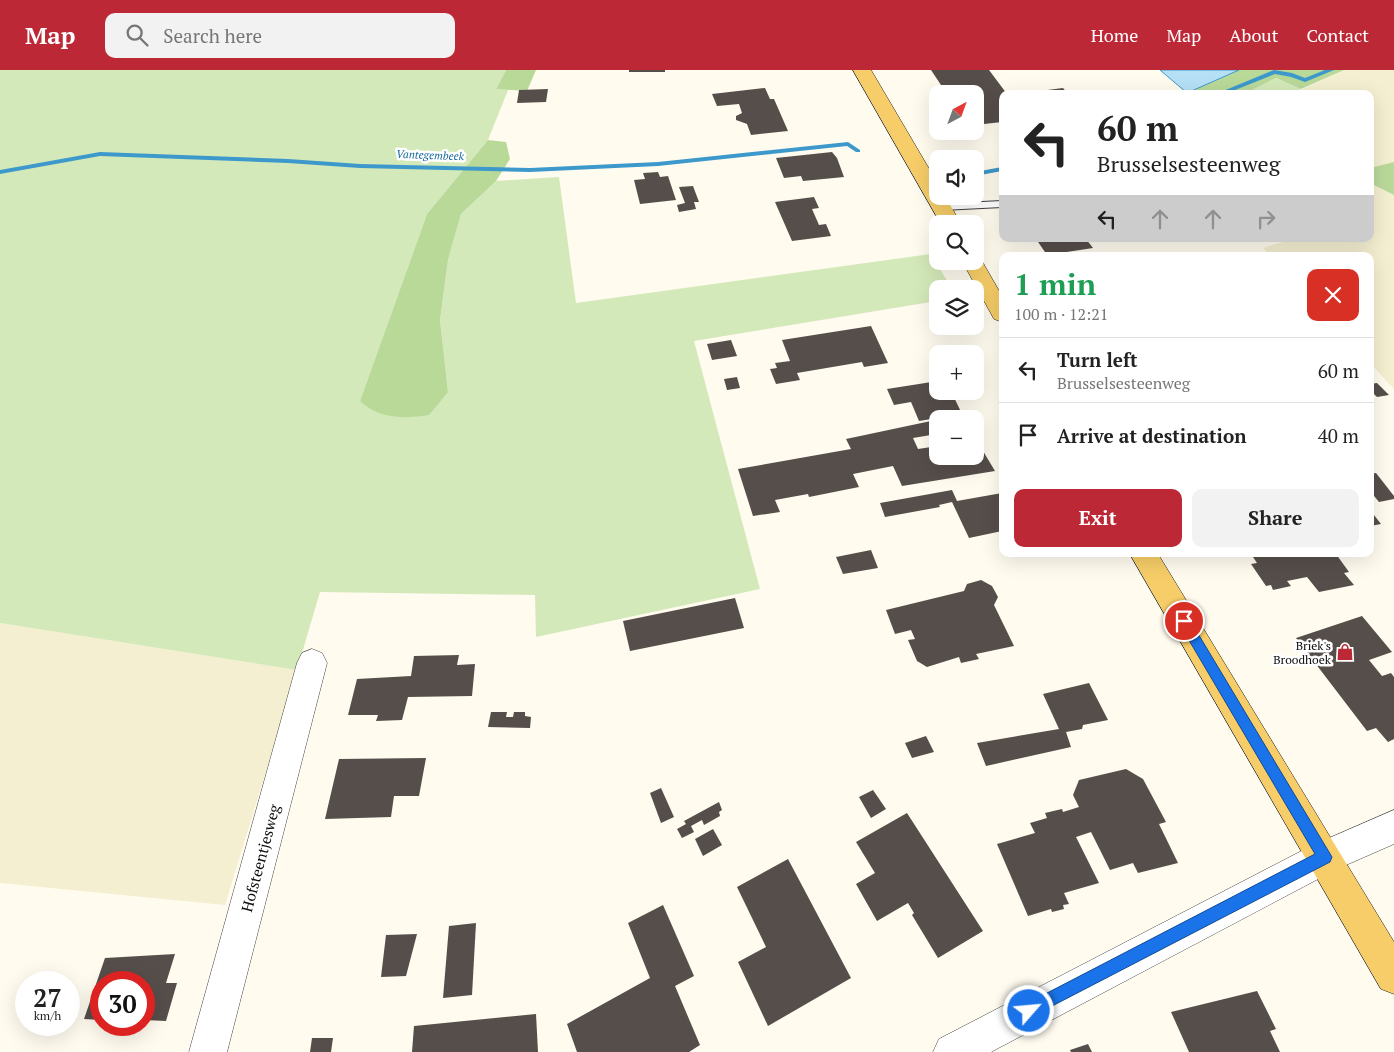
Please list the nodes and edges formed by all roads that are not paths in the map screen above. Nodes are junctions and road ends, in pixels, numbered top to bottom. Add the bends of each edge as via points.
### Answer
1 (862, 70) edge
2 (999, 204) edge
3 (942, 207) junction
4 (946, 215) edge
5 (977, 270) edge
6 (999, 309) edge
7 (1146, 557) edge
8 (312, 663) dead end
9 (1394, 827) edge
10 (1325, 857) junction
11 (1394, 976) edge
12 (208, 1052) edge
13 (952, 1052) edge

1 - 3 main road
2 - 3 lane
3 - 4 main road
5 - 6 main road
7 - 10 main road
8 - 12 street, Hofsteentjesweg
9 - 10 street
10 - 11 main road
10 - 13 street

